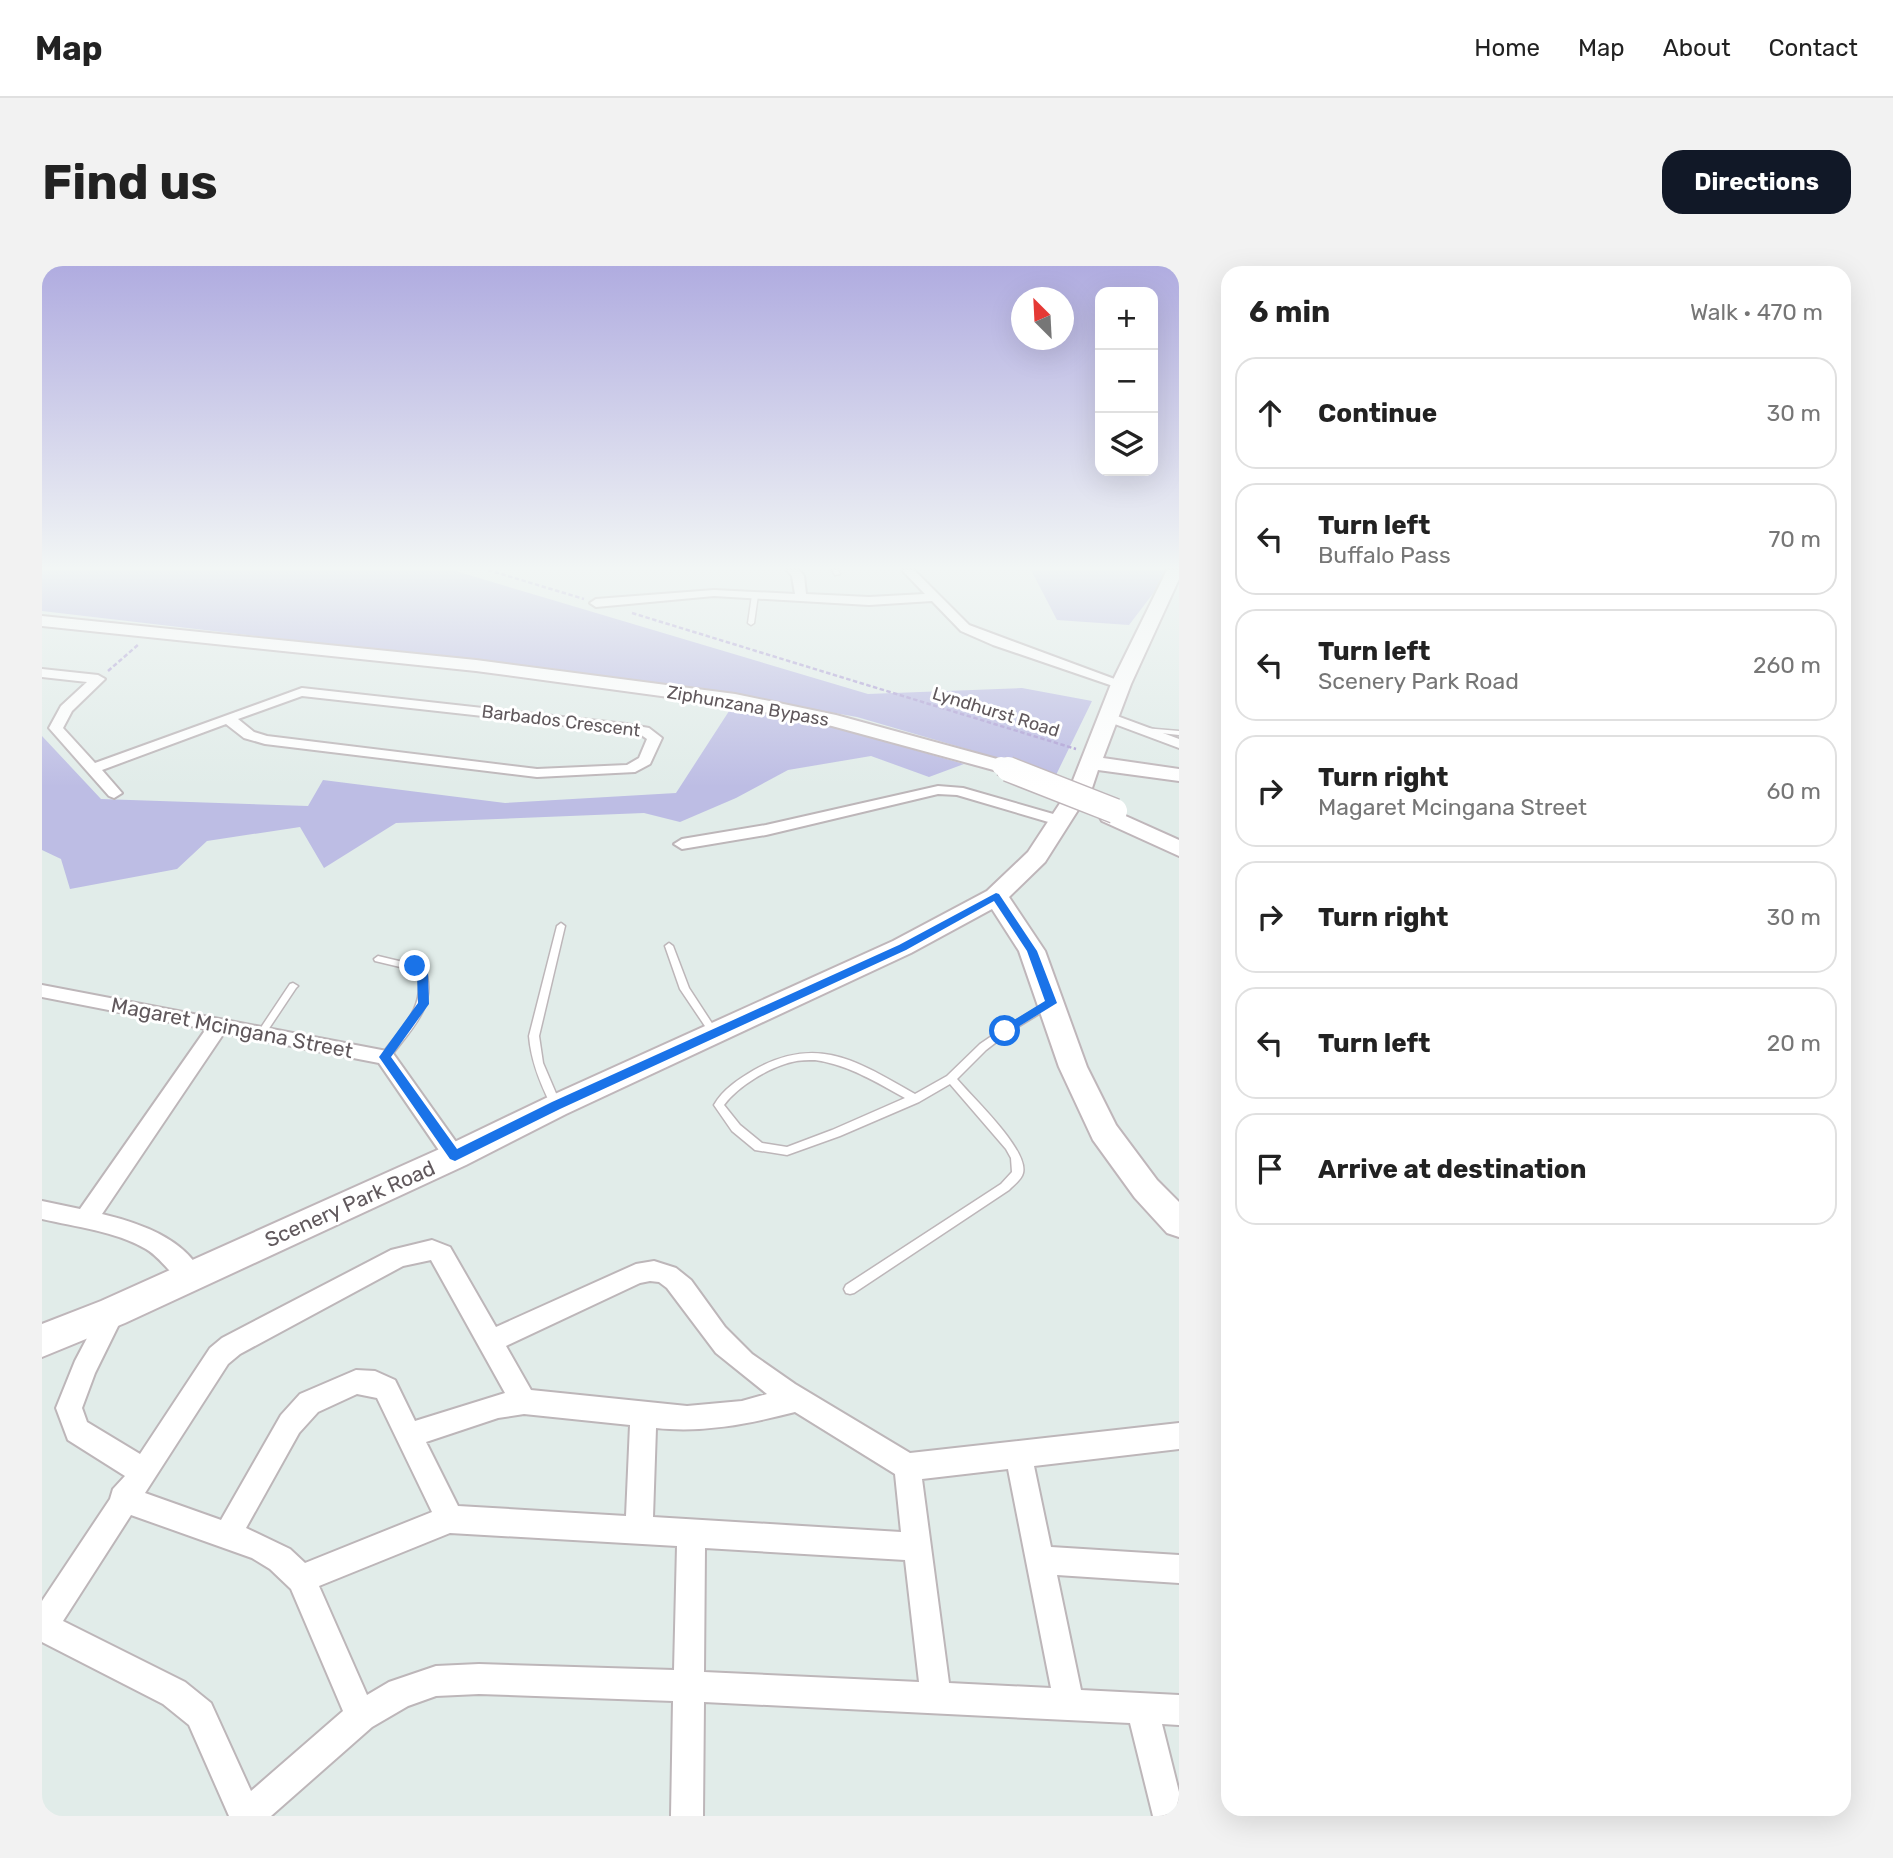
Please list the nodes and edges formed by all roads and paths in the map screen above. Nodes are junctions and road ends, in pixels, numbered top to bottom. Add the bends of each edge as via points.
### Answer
1 (141, 642) edge
2 (240, 642) edge
3 (721, 642) edge
4 (1001, 642) edge
5 (1141, 642) edge
6 (42, 673) edge
7 (98, 679) junction
8 (1121, 684) junction
9 (1109, 718) junction
10 (229, 719) junction
11 (1143, 730) junction
12 (1179, 733) edge
13 (1179, 744) edge
14 (1093, 759) junction
15 (92, 769) junction
16 (1179, 775) edge
17 (114, 793) dead end
18 (1113, 813) junction
19 (1062, 821) junction
20 (1179, 840) edge
21 (682, 844) dead end
22 (1179, 849) edge
23 (996, 896) junction
24 (561, 926) dead end
25 (669, 946) dead end
26 (378, 958) dead end
27 (293, 986) dead end
28 (42, 991) edge
29 (1051, 1003) junction
30 (219, 1026) junction
31 (261, 1034) junction
32 (714, 1034) junction
33 (385, 1057) junction
34 (951, 1079) junction
35 (915, 1099) junction
36 (556, 1106) junction
37 (455, 1156) junction
38 (42, 1210) edge
39 (85, 1220) junction
40 (1179, 1223) edge
41 (191, 1276) junction
42 (850, 1289) dead end
43 (113, 1312) junction
44 (42, 1341) edge
45 (492, 1341) junction
46 (797, 1399) junction
47 (524, 1402) junction
48 (643, 1416) junction
49 (410, 1435) junction
50 (1179, 1436) edge
51 (1019, 1455) junction
52 (907, 1467) junction
53 (142, 1471) junction
54 (123, 1499) junction
55 (450, 1520) junction
56 (639, 1529) junction
57 (691, 1535) junction
58 (226, 1537) junction
59 (917, 1547) junction
60 (1042, 1560) junction
61 (1179, 1569) edge
62 (301, 1580) junction
63 (42, 1627) edge
64 (690, 1686) junction
65 (936, 1698) junction
66 (1069, 1704) junction
67 (1142, 1708) junction
68 (1179, 1710) edge
69 (361, 1716) junction
70 (246, 1816) edge
71 (687, 1816) edge
72 (1169, 1816) edge

1 - 7 path
2 - 18 main road, Ziphunzana Bypass via 558,676 737,701 888,733
3 - 14 path, Lyndhurst Road
4 - 8 street
5 - 8 main road, Scenery Park Road
6 - 7 street
7 - 15 street via 66,709 56,728
8 - 9 main road, Scenery Park Road
9 - 11 street
9 - 14 main road, Scenery Park Road
10 - 10 street, Barbados Crescent via 313,691 626,728 655,738 645,761 630,769 537,773 265,740 249,735
10 - 15 street, Barbados Crescent
11 - 12 lane
11 - 13 street
14 - 16 main road
14 - 19 main road, Scenery Park Road
15 - 17 street
18 - 20 main road
18 - 22 main road
19 - 21 street via 958,791 938,790 766,830
19 - 23 main road, Scenery Park Road via 1037,857
23 - 29 main road via 1032,951
23 - 32 main road, Scenery Park Road via 902,947
24 - 36 lane via 534,1035 541,1075
25 - 32 lane via 685,989
26 - 33 lane via 421,969 425,994 424,1004
27 - 31 lane
28 - 30 street, Magaret Mcingana Street
29 - 34 lane via 983,1047
29 - 40 main road via 1073,1067 1104,1132 1146,1189
30 - 31 street, Magaret Mcingana Street
30 - 39 street
31 - 33 street, Magaret Mcingana Street
32 - 36 main road, Scenery Park Road
33 - 37 street
34 - 35 lane
34 - 42 lane via 1010,1146 1018,1173 1005,1187
35 - 35 lane via 787,1151 759,1147 736,1128 719,1105 755,1074 788,1057 815,1056 845,1062
36 - 37 main road, Scenery Park Road
37 - 41 main road, Scenery Park Road
38 - 39 street
39 - 41 street via 153,1241
41 - 43 main road, Scenery Park Road
43 - 44 main road, Scenery Park Road
43 - 53 street via 69,1408 77,1431
45 - 46 street via 643,1271 657,1271 681,1285 727,1348
45 - 47 street
45 - 53 street via 442,1254 432,1250 399,1258 231,1346 219,1356
46 - 48 street via 742,1413 687,1419
46 - 52 street
47 - 48 street
47 - 49 street
48 - 56 street
49 - 55 street
49 - 58 street via 386,1389 375,1383 356,1382 309,1403 290,1424
50 - 51 street
51 - 52 street
51 - 60 street
52 - 59 street
53 - 54 street
54 - 58 street
54 - 63 street
55 - 56 street
55 - 62 street
56 - 57 street
57 - 59 street
57 - 64 street
58 - 62 street via 280,1559
59 - 65 street
60 - 61 street
60 - 66 street
62 - 69 street
63 - 70 street via 174,1693 200,1714
64 - 65 street
64 - 69 street via 436,1681 400,1693
64 - 71 street
65 - 66 street
66 - 67 street
67 - 68 street
67 - 72 street
69 - 70 street

